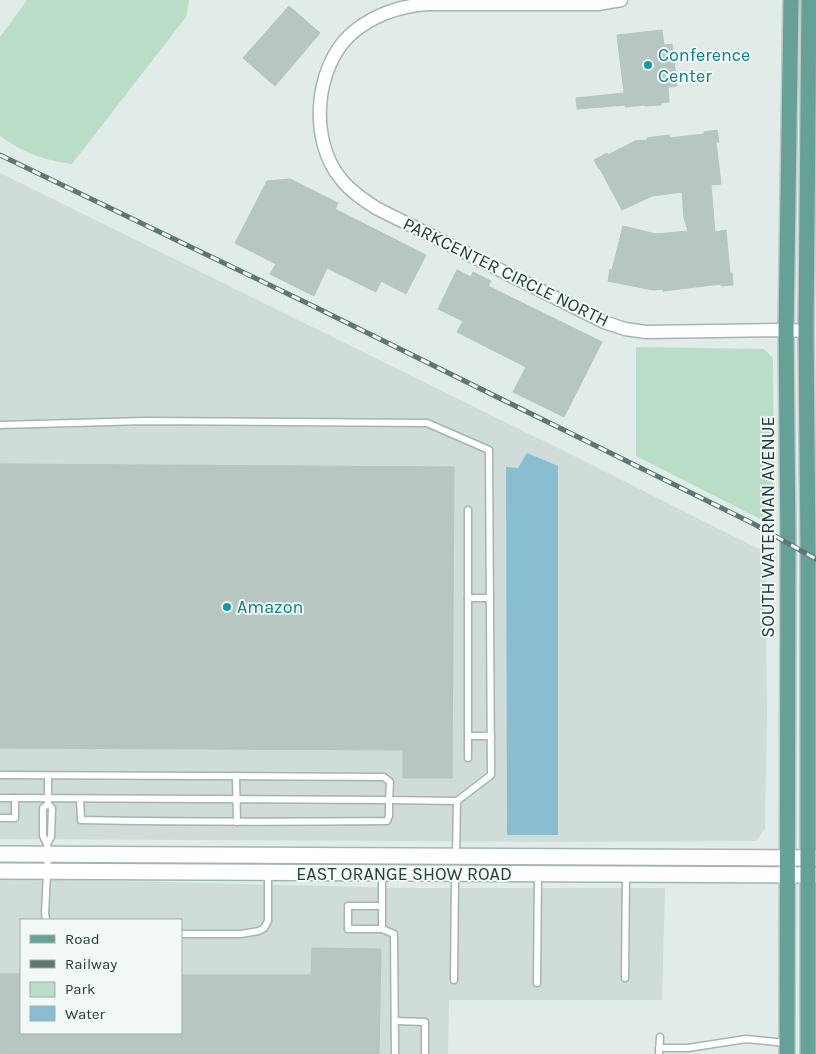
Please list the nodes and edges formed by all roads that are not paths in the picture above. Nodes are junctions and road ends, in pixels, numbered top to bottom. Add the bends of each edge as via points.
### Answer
1 (621, 0) edge
2 (791, 0) edge
3 (809, 0) edge
4 (811, 158) edge
5 (786, 330) junction
6 (811, 332) edge
7 (0, 424) edge
8 (468, 510) dead end
9 (812, 516) edge
10 (468, 598) junction
11 (490, 598) junction
12 (812, 708) edge
13 (468, 736) junction
14 (491, 736) junction
15 (468, 758) dead end
16 (0, 775) edge
17 (48, 776) junction
18 (236, 776) junction
19 (0, 798) edge
20 (15, 798) junction
21 (80, 799) junction
22 (237, 800) junction
23 (389, 800) junction
24 (457, 801) junction
25 (48, 805) junction
26 (0, 818) edge
27 (237, 822) junction
28 (47, 849) junction
29 (0, 854) edge
30 (456, 856) junction
31 (787, 857) junction
32 (812, 858) edge
33 (0, 871) edge
34 (47, 872) junction
35 (268, 873) junction
36 (382, 874) junction
37 (455, 874) junction
38 (538, 874) junction
39 (626, 875) junction
40 (812, 875) edge
41 (787, 876) junction
42 (382, 906) junction
43 (46, 919) edge
44 (812, 926) edge
45 (382, 929) junction
46 (182, 934) edge
47 (812, 967) edge
48 (624, 978) dead end
49 (454, 980) dead end
50 (537, 983) dead end
51 (395, 1021) junction
52 (660, 1037) dead end
53 (787, 1048) edge
54 (659, 1051) edge
55 (395, 1054) edge
56 (425, 1054) edge
57 (808, 1054) edge

1 - 5 street, PARKCENTER CIRCLE NORTH via 598,4 428,4 387,12 350,35 325,78 320,98 325,152 340,179 376,208 604,322 646,332
2 - 5 main road, SOUTH WATERMAN AVENUE
3 - 4 main road
4 - 6 main road
5 - 6 street, PARKCENTER CIRCLE NORTH
5 - 31 main road, SOUTH WATERMAN AVENUE
6 - 9 main road
7 - 11 lane via 144,421 428,423 489,450
8 - 10 lane
9 - 12 main road
10 - 11 lane
10 - 13 lane
11 - 14 lane
12 - 32 main road
13 - 14 lane
13 - 15 lane
14 - 24 lane via 491,775
16 - 17 lane
17 - 18 lane
17 - 25 lane
18 - 22 lane
18 - 23 lane via 384,777 390,782
19 - 20 lane
20 - 25 lane
20 - 26 lane via 15,818
21 - 22 lane
21 - 25 lane
21 - 27 lane via 81,820
22 - 23 lane
22 - 27 lane
23 - 24 lane
23 - 27 lane via 387,821
24 - 30 lane
25 - 28 lane via 51,837
28 - 29 main road, EAST ORANGE SHOW ROAD
28 - 30 main road, EAST ORANGE SHOW ROAD
28 - 34 lane
30 - 31 main road, EAST ORANGE SHOW ROAD
30 - 37 main road
31 - 32 main road, EAST ORANGE SHOW ROAD
31 - 41 main road, SOUTH WATERMAN AVENUE
32 - 40 main road
33 - 34 main road, EAST ORANGE SHOW ROAD
34 - 35 main road, EAST ORANGE SHOW ROAD
34 - 43 lane
35 - 36 main road, EAST ORANGE SHOW ROAD
35 - 46 lane via 268,921 260,931
36 - 37 main road, EAST ORANGE SHOW ROAD
36 - 42 lane
37 - 38 main road, EAST ORANGE SHOW ROAD
37 - 49 lane
38 - 39 main road, EAST ORANGE SHOW ROAD
38 - 50 lane
39 - 41 main road, EAST ORANGE SHOW ROAD
39 - 48 lane
40 - 41 main road, EAST ORANGE SHOW ROAD
40 - 44 main road
41 - 53 main road, SOUTH WATERMAN AVENUE
42 - 45 lane
42 - 45 lane via 348,906 348,929
44 - 47 main road
45 - 51 lane via 394,934
47 - 57 main road
51 - 55 lane
51 - 56 lane via 425,1022
52 - 54 lane
53 - 54 lane via 746,1040

